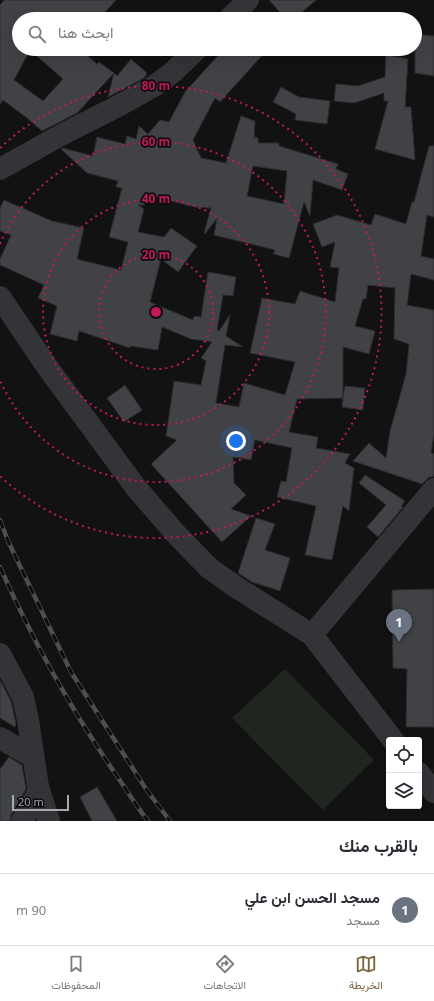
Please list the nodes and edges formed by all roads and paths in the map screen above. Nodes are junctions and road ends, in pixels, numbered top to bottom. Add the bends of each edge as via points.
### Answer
1 (248, 0) edge
2 (235, 12) edge
3 (190, 56) edge
4 (0, 169) edge
5 (0, 298) edge
6 (434, 489) edge
7 (312, 635) junction
8 (0, 654) edge
9 (391, 737) edge
10 (0, 738) edge
11 (34, 757) junction
12 (422, 777) edge
13 (39, 791) junction
14 (434, 792) edge
15 (22, 821) edge
16 (49, 821) edge

1 - 2 street
3 - 4 street via 154,86
5 - 7 street via 137,489 177,535 215,572
6 - 7 street
7 - 9 street
8 - 11 street via 24,697
10 - 11 street
11 - 13 street
12 - 14 street
13 - 15 street
13 - 16 street

